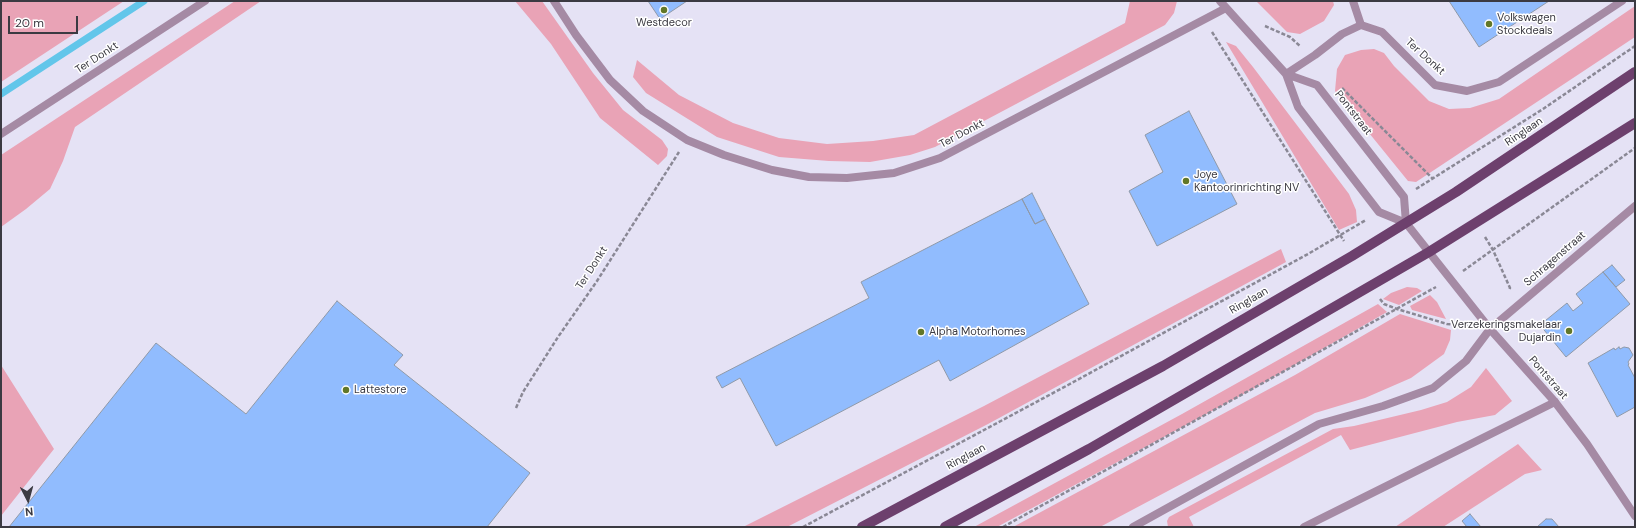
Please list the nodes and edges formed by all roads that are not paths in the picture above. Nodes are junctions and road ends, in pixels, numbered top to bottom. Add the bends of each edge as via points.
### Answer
1 (205, 1) edge
2 (554, 1) edge
3 (1220, 1) edge
4 (1353, 1) edge
5 (1622, 1) edge
6 (1226, 8) junction
7 (1361, 25) junction
8 (1635, 72) edge
9 (1286, 74) junction
10 (1635, 123) edge
11 (1, 134) edge
12 (1635, 206) edge
13 (1406, 223) junction
14 (1429, 252) junction
15 (1490, 329) junction
16 (1555, 402) junction
17 (1635, 516) edge
18 (862, 527) edge
19 (945, 527) edge
20 (1133, 527) edge
21 (1304, 527) edge

1 - 11 street, Ter Donkt
2 - 6 street, Ter Donkt via 610,80 643,111 687,140 724,156 772,170 809,177 847,178 894,173 940,158
3 - 6 street, Pontstraat
4 - 7 street
5 - 7 street, Ter Donkt via 1499,82 1468,91 1435,85 1382,32
6 - 9 street, Pontstraat
7 - 9 street via 1342,34
8 - 13 main road, Ringlaan
9 - 13 street, Pontstraat via 1298,107 1379,212
9 - 13 street, Pontstraat via 1317,85 1404,197
10 - 14 main road
12 - 15 street, Schragenstraat
13 - 14 street, Pontstraat
13 - 18 main road, Ringlaan via 1163,366
14 - 15 street, Pontstraat
14 - 19 main road via 1089,448
15 - 16 street, Pontstraat
15 - 20 street, Schragenstraat via 1466,361 1433,388 1383,406 1319,424
16 - 17 street, Pontstraat via 1587,444
16 - 21 street

